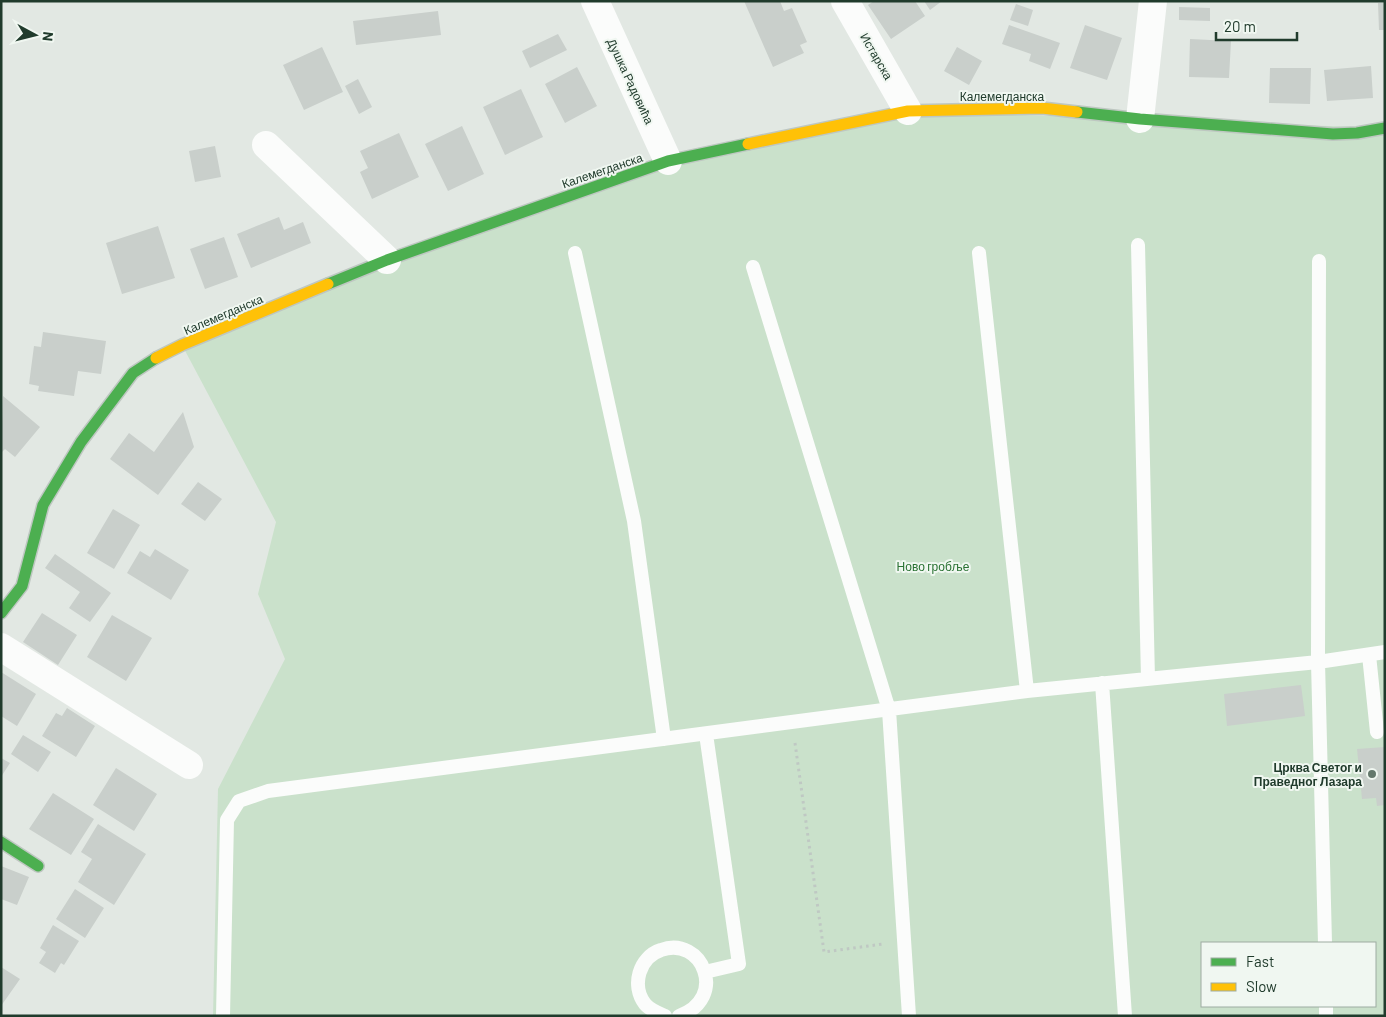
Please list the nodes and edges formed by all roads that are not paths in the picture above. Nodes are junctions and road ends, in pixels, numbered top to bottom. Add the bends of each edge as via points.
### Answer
1 (595, 1) edge
2 (845, 1) edge
3 (1153, 1) edge
4 (908, 111) junction
5 (1140, 119) junction
6 (1385, 128) edge
7 (266, 145) dead end
8 (668, 161) junction
9 (1138, 245) dead end
10 (574, 253) dead end
11 (979, 253) dead end
12 (387, 260) junction
13 (1319, 260) dead end
14 (753, 267) dead end
15 (1, 613) edge
16 (1, 647) edge
17 (1385, 652) edge
18 (1370, 655) junction
19 (1318, 662) junction
20 (1148, 680) junction
21 (1102, 683) junction
22 (1027, 692) junction
23 (889, 710) junction
24 (1377, 732) dead end
25 (706, 734) junction
26 (664, 739) junction
27 (189, 765) dead end
28 (1, 842) edge
29 (38, 866) dead end
30 (1324, 942) edge
31 (705, 972) junction
32 (223, 1016) edge
33 (665, 1016) edge
34 (679, 1016) edge
35 (909, 1016) edge
36 (1125, 1016) edge

1 - 8 street, Душка Радовића
2 - 4 street, Истарска
3 - 5 street
4 - 5 street, Калемегданска via 1042,108
4 - 8 street, Калемегданска
5 - 6 street, Калемегданска via 1333,134
7 - 12 street
8 - 12 street, Калемегданска
9 - 20 lane
10 - 26 lane via 634,521
11 - 22 lane
12 - 15 street, Калемегданска via 182,345 132,373 82,442 43,505 22,586
13 - 19 lane
14 - 23 lane
16 - 27 street
17 - 18 lane
18 - 19 lane
18 - 24 lane
19 - 20 lane
19 - 30 lane
20 - 21 lane
21 - 22 lane
21 - 36 lane
22 - 23 lane
23 - 25 lane
23 - 35 lane
25 - 26 lane
25 - 31 lane via 740,964
26 - 32 lane via 268,791 239,801 227,820
28 - 29 street
31 - 33 lane via 700,962 682,949 661,950 648,959 639,972 640,994 654,1012
31 - 34 lane via 704,995 697,1005

